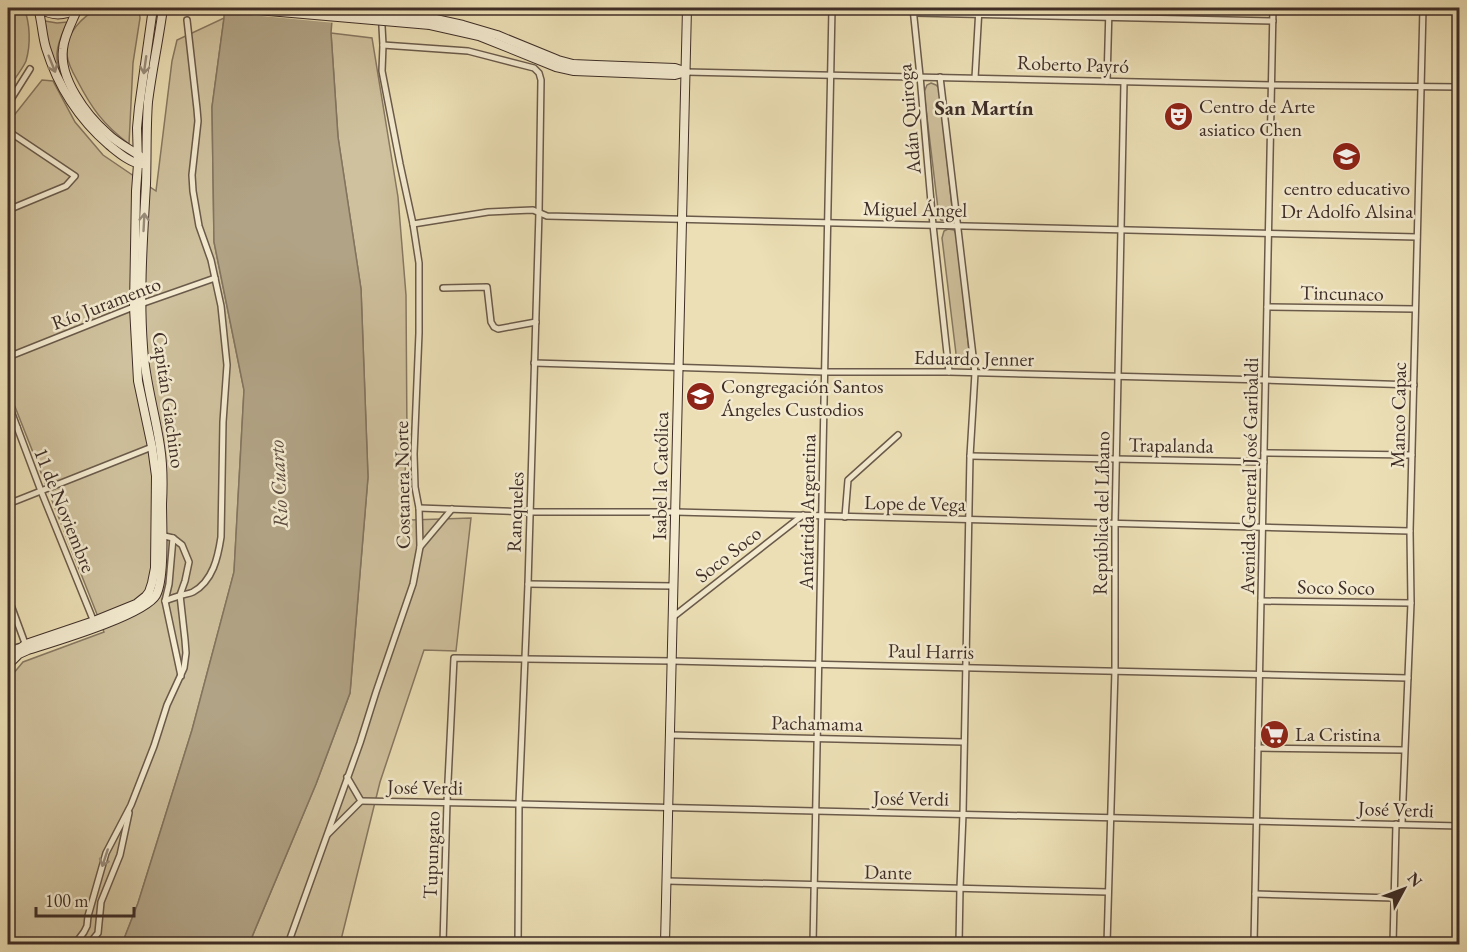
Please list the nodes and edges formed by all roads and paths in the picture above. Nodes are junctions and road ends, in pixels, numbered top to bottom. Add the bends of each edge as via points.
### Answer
1 (38, 8) edge
2 (153, 8) edge
3 (163, 8) edge
4 (234, 8) edge
5 (317, 8) edge
6 (381, 8) edge
7 (501, 8) edge
8 (543, 8) edge
9 (687, 8) edge
10 (832, 8) edge
11 (1109, 8) edge
12 (1273, 8) edge
13 (1423, 8) edge
14 (78, 9) edge
15 (913, 10) edge
16 (979, 11) edge
17 (1108, 17) junction
18 (187, 20) dead end
19 (1273, 21) junction
20 (431, 22) junction
21 (383, 45) junction
22 (30, 69) dead end
23 (686, 72) junction
24 (831, 76) junction
25 (920, 76) junction
26 (940, 77) junction
27 (975, 78) junction
28 (1107, 81) junction
29 (1124, 82) junction
30 (1272, 86) junction
31 (1421, 86) junction
32 (1460, 87) edge
33 (8, 104) edge
34 (8, 130) edge
35 (139, 155) junction
36 (142, 163) junction
37 (8, 210) edge
38 (539, 212) junction
39 (682, 219) junction
40 (828, 222) junction
41 (413, 224) junction
42 (933, 225) junction
43 (958, 225) junction
44 (1121, 230) junction
45 (1269, 233) junction
46 (1417, 237) junction
47 (215, 278) junction
48 (443, 288) dead end
49 (137, 306) junction
50 (1267, 307) junction
51 (1415, 309) junction
52 (536, 322) junction
53 (8, 357) edge
54 (534, 363) junction
55 (679, 367) junction
56 (825, 372) junction
57 (949, 372) junction
58 (975, 374) junction
59 (1118, 376) junction
60 (1266, 380) junction
61 (1414, 385) junction
62 (8, 403) edge
63 (17, 427) junction
64 (8, 430) edge
65 (898, 435) dead end
66 (152, 447) junction
67 (1264, 453) junction
68 (1412, 455) junction
69 (970, 456) junction
70 (1116, 459) junction
71 (1264, 462) junction
72 (41, 491) junction
73 (8, 504) edge
74 (419, 508) junction
75 (452, 509) junction
76 (530, 512) junction
77 (675, 512) junction
78 (803, 516) junction
79 (822, 516) junction
80 (845, 517) junction
81 (969, 520) junction
82 (1115, 523) junction
83 (1263, 527) junction
84 (1410, 531) junction
85 (158, 535) junction
86 (173, 538) junction
87 (420, 547) junction
88 (528, 584) junction
89 (674, 586) junction
90 (180, 595) junction
91 (8, 597) edge
92 (165, 601) junction
93 (1261, 601) junction
94 (1411, 603) junction
95 (673, 617) junction
96 (95, 624) junction
97 (27, 647) junction
98 (8, 651) edge
99 (8, 657) edge
100 (454, 658) joint
101 (524, 658) junction
102 (672, 661) junction
103 (819, 664) junction
104 (8, 665) edge
105 (965, 667) junction
106 (1115, 670) junction
107 (1260, 673) junction
108 (181, 676) junction
109 (1408, 678) junction
110 (670, 735) junction
111 (817, 738) junction
112 (964, 742) junction
113 (1258, 748) junction
114 (1404, 750) junction
115 (347, 777) junction
116 (361, 801) junction
117 (447, 802) junction
118 (519, 804) junction
119 (131, 806) junction
120 (668, 807) junction
121 (816, 811) junction
122 (963, 814) junction
123 (1110, 818) junction
124 (1256, 821) junction
125 (1399, 824) junction
126 (1460, 826) edge
127 (327, 835) junction
128 (667, 881) junction
129 (814, 885) junction
130 (960, 888) junction
131 (1108, 892) junction
132 (1255, 894) junction
133 (1394, 898) junction
134 (75, 945) edge
135 (89, 945) edge
136 (288, 945) edge
137 (443, 945) edge
138 (518, 945) edge
139 (665, 945) edge
140 (813, 945) edge
141 (959, 945) edge
142 (1107, 945) edge
143 (1254, 945) edge
144 (1393, 945) edge

1 - 14 main road via 60,15
1 -> 36 main road via 47,50 71,103 95,132 126,158
2 -> 35 main road, Capitán Giachino via 137,128
3 - 36 main road, Capitán Giachino
4 - 20 main road, bridge
5 - 20 main road, bridge
6 - 21 street, Costanera Norte
7 - 8 street
9 - 23 main road, Isabel la Católica
10 - 24 street, Antártida Argentina
11 - 17 street
12 - 19 street, Avenida General José Garibaldi
13 - 31 street, Manco Capac
14 - 35 main road via 63,48 66,74 87,112 106,133
15 - 16 street
15 - 25 street, Adán Quiroga
16 - 17 street
16 - 27 street
17 - 19 street
17 - 28 street
18 - 47 street via 197,109 193,191 198,226
19 - 30 street, Avenida General José Garibaldi
20 - 23 main road, Roberto Payró via 463,25 573,63
21 - 38 street, Ranqueles via 478,54 534,68 539,73
21 - 41 street, Costanera Norte via 382,71
22 - 33 street
23 - 24 street, Roberto Payró
23 - 39 main road, Isabel la Católica
24 - 25 street, Roberto Payró
24 - 40 street, Antártida Argentina
25 - 26 street, Roberto Payró
25 - 42 street, Adán Quiroga
26 - 27 street, Roberto Payró
26 - 43 street, Adán Quiroga
27 - 28 street, Roberto Payró
28 - 29 street, Roberto Payró
29 - 30 street, Roberto Payró
29 - 44 street, República del Líbano
30 - 31 street, Roberto Payró
30 - 45 street, Avenida General José Garibaldi
31 - 32 street, Roberto Payró
31 - 46 street, Manco Capac
34 - 37 street via 75,176 66,186
35 - 36 main road, Capitán Giachino
36 - 49 main road, Capitán Giachino via 136,191
38 - 39 street, Miguel Ángel via 547,216
38 - 41 street, Miguel Ángel via 488,212
38 - 52 street, Ranqueles
39 - 40 street, Miguel Ángel
39 - 55 main road, Isabel la Católica
40 - 42 street, Miguel Ángel
40 - 56 street, Antártida Argentina
41 - 74 street, Costanera Norte via 419,263 414,454
42 - 43 street, Miguel Ángel
42 - 57 street, Adán Quiroga
43 - 44 street, Miguel Ángel
43 - 58 street, Adán Quiroga
44 - 45 street, Miguel Ángel
44 - 59 street, República del Líbano
45 - 46 street, Miguel Ángel
45 - 50 street, Avenida General José Garibaldi
46 - 51 street, Manco Capac
47 - 49 street, Río Juramento
47 - 90 street via 227,365 218,556 204,582 192,592
48 - 52 street via 487,287 491,322 498,329
49 - 53 street, Río Juramento
49 - 66 main road, Capitán Giachino via 138,381
49 - 85 main road, Capitán Giachino via 147,389 162,460
50 - 51 street, Tincunaco
50 - 60 street, Avenida General José Garibaldi
51 - 61 street, Manco Capac
52 - 54 street, Ranqueles
54 - 55 street, Eduardo Jenner
54 - 76 street, Ranqueles
55 - 56 street, Eduardo Jenner
55 - 77 main road, Isabel la Católica
56 - 57 street, Eduardo Jenner
56 - 79 street, Antártida Argentina
57 - 58 street, Eduardo Jenner
58 - 59 street, Eduardo Jenner
58 - 69 street, Adán Quiroga
59 - 60 street, Eduardo Jenner
59 - 70 street, República del Líbano
60 - 61 street, Eduardo Jenner
60 - 67 street, Avenida General José Garibaldi
61 - 68 street, Manco Capac
62 - 63 street, 11 de Noviembre
63 - 64 street
63 - 72 street, 11 de Noviembre
65 - 80 street via 848,480
66 - 72 street
66 - 85 main road, Capitán Giachino
67 - 68 street
67 - 71 street, Avenida General José Garibaldi
68 - 84 street, Manco Capac
69 - 70 street, Trapalanda
69 - 81 street, Adán Quiroga
70 - 71 street, Trapalanda
70 - 82 street, República del Líbano
71 - 83 street, Avenida General José Garibaldi
72 - 73 street
72 - 96 street, 11 de Noviembre
74 - 75 street, Lope de Vega
74 - 87 street, Costanera Norte
75 - 76 street, Lope de Vega
75 - 87 street
76 - 77 street, Lope de Vega
76 - 88 street, Ranqueles
77 - 78 street, Lope de Vega
77 - 89 main road, Isabel la Católica
78 - 79 street, Lope de Vega
78 - 95 street, Soco Soco
79 - 80 street, Lope de Vega
79 - 103 street, Antártida Argentina
80 - 81 street, Lope de Vega
81 - 82 street, Lope de Vega
81 - 105 street, Adán Quiroga
82 - 83 street, Lope de Vega
82 - 106 street, República del Líbano
83 - 84 street, Lope de Vega
83 - 93 street, Avenida General José Garibaldi
84 - 94 street, Manco Capac
85 - 86 street
85 - 96 main road, Capitán Giachino via 149,592 136,604
85 - 96 main road, Capitán Giachino via 160,576 156,595 141,608
86 - 90 street via 182,545 189,562
86 - 92 street
87 - 115 street, Costanera Norte via 413,584
88 - 89 street, Soco Soco
88 - 101 street, Ranqueles
89 - 95 main road, Isabel la Católica
90 - 92 street
90 - 108 street via 186,653
91 - 97 street
92 - 108 street
93 - 94 street, Soco Soco
93 - 107 street, Avenida General José Garibaldi
94 - 109 street, Manco Capac
95 - 102 main road, Isabel la Católica
96 - 97 main road
97 - 98 street
97 - 99 main road
97 - 104 main road
100 - 101 street, Paul Harris
100 - 117 street, Tupungato
101 - 102 street, Paul Harris
101 - 118 street, Ranqueles
102 - 103 street, Paul Harris
102 - 110 main road, Isabel la Católica
103 - 105 street, Paul Harris
103 - 111 street, Antártida Argentina
105 - 106 street, Paul Harris
105 - 112 street, Adán Quiroga
106 - 107 street, Paul Harris
106 - 123 street, República del Líbano
107 - 109 street, Paul Harris
107 - 113 street, Avenida General José Garibaldi
108 - 119 street
109 - 114 street, Manco Capac
110 - 111 street, Pachamama
110 - 120 main road, Isabel la Católica
111 - 112 street, Pachamama
111 - 121 street, Antártida Argentina
112 - 122 street, Adán Quiroga
113 - 114 street
113 - 124 street, Avenida General José Garibaldi
114 - 125 street, Manco Capac
115 - 116 street
115 - 127 street, Costanera Norte
116 - 117 street, José Verdi
116 - 127 street
117 - 118 street, José Verdi
117 - 137 street, Tupungato
118 - 120 street, José Verdi
118 - 138 street, Ranqueles
119 -> 134 street via 106,853 87,926
119 - 135 street via 120,855 101,902 98,933
120 - 121 street, José Verdi
120 - 128 main road, Isabel la Católica
121 - 122 street, José Verdi
121 - 129 street, Antártida Argentina
122 - 123 street, José Verdi
122 - 130 street, Adán Quiroga
123 - 124 street, José Verdi
123 - 131 street, República del Líbano
124 - 125 street, José Verdi
124 - 132 street, Avenida General José Garibaldi
125 - 126 street, José Verdi
125 - 133 street, Manco Capac
127 - 136 street, Costanera Norte
128 - 129 street, Dante
128 - 139 main road, Isabel la Católica
129 - 130 street, Dante
129 - 140 street, Antártida Argentina
130 - 131 street, Dante
130 - 141 street, Adán Quiroga
131 - 142 street, República del Líbano
132 - 133 street
132 - 143 street, Avenida General José Garibaldi
133 - 144 street, Manco Capac

